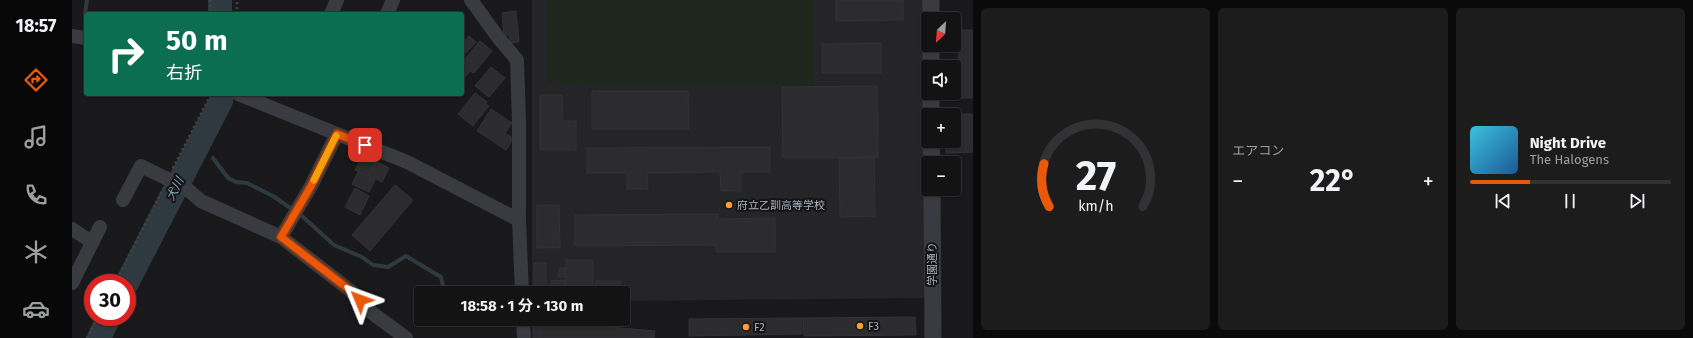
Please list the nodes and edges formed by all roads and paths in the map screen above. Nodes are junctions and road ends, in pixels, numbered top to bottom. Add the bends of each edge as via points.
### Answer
1 (210, 0) edge
2 (236, 0) edge
3 (337, 0) edge
4 (393, 0) edge
5 (471, 0) edge
6 (931, 0) edge
7 (211, 12) edge
8 (236, 12) edge
9 (332, 12) edge
10 (388, 12) edge
11 (931, 12) edge
12 (72, 36) edge
13 (84, 38) edge
14 (243, 96) edge
15 (337, 134) junction
16 (932, 196) edge
17 (124, 200) dead end
18 (519, 220) junction
19 (100, 227) dead end
20 (72, 229) edge
21 (281, 237) junction
22 (92, 242) junction
23 (76, 262) edge
24 (72, 283) edge
25 (522, 286) edge
26 (93, 326) edge
27 (523, 326) edge
28 (87, 338) edge
29 (406, 338) edge
30 (524, 338) edge
31 (933, 338) edge

1 - 7 path
2 - 8 path
3 - 9 street
4 - 10 street
5 - 18 street via 517,60
6 - 11 street
12 - 13 street
14 - 15 street
15 - 18 street via 407,162
15 - 21 street
16 - 31 street, 学園通り
17 - 21 street via 141,166 186,188 201,201
18 - 25 street
19 - 22 street
20 - 22 street
21 - 29 street via 351,291 368,310
22 - 23 street
23 - 24 street
26 - 28 path
27 - 30 street

